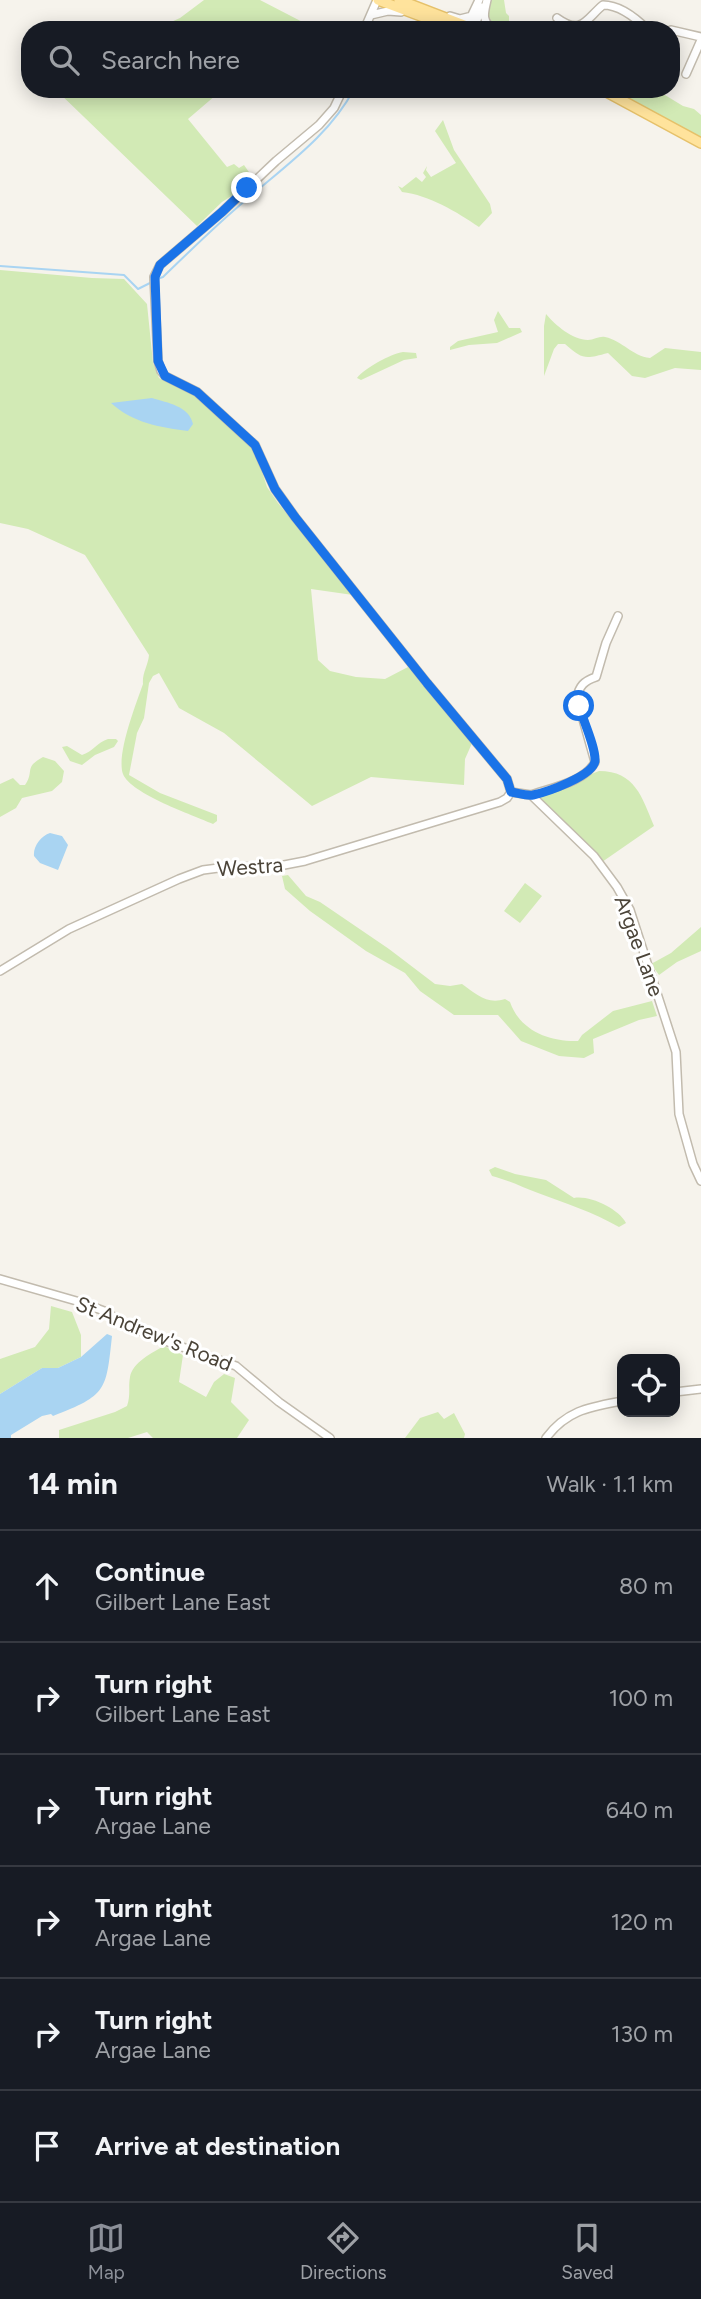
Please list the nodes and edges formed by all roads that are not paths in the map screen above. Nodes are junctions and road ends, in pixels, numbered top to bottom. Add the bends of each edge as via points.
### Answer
1 (376, 0) edge
2 (400, 0) edge
3 (479, 0) edge
4 (486, 0) edge
5 (372, 15) junction
6 (472, 16) junction
7 (557, 18) dead end
8 (368, 21) edge
9 (369, 21) edge
10 (425, 21) edge
11 (433, 21) edge
12 (450, 21) edge
13 (471, 21) edge
14 (474, 21) edge
15 (486, 21) edge
16 (561, 21) edge
17 (589, 21) edge
18 (639, 21) edge
19 (680, 32) edge
20 (701, 38) edge
21 (686, 74) dead end
22 (338, 98) edge
23 (618, 98) edge
24 (701, 143) edge
25 (618, 616) dead end
26 (511, 792) junction
27 (531, 795) junction
28 (0, 971) edge
29 (701, 1181) edge
30 (0, 1279) edge
31 (701, 1390) edge
32 (680, 1392) edge
33 (617, 1402) edge
34 (330, 1438) edge
35 (546, 1438) edge

1 - 5 street
1 - 8 street
1 - 11 main road
2 - 6 street via 457,19
2 - 12 main road
3 - 6 street
4 - 14 street
4 - 15 street
5 - 9 street
5 - 10 street via 397,11
6 - 13 street
7 - 16 street
17 - 18 street via 603,5 611,5
19 - 20 street
20 - 21 street
22 - 26 street via 319,125 160,265 155,280 158,361 165,376 197,392 255,445 275,489 295,517 507,779
23 - 24 main road
25 - 27 street via 596,677 579,688 578,702 595,762 580,777
26 - 27 street
26 - 28 street, Westra via 500,802 305,861 203,870 69,929
27 - 29 street, Argae Lane via 594,856 630,910 676,1052 679,1114
30 - 34 street, St Andrew's Road via 80,1302 154,1337 236,1366
31 - 32 street
33 - 35 street via 570,1415

